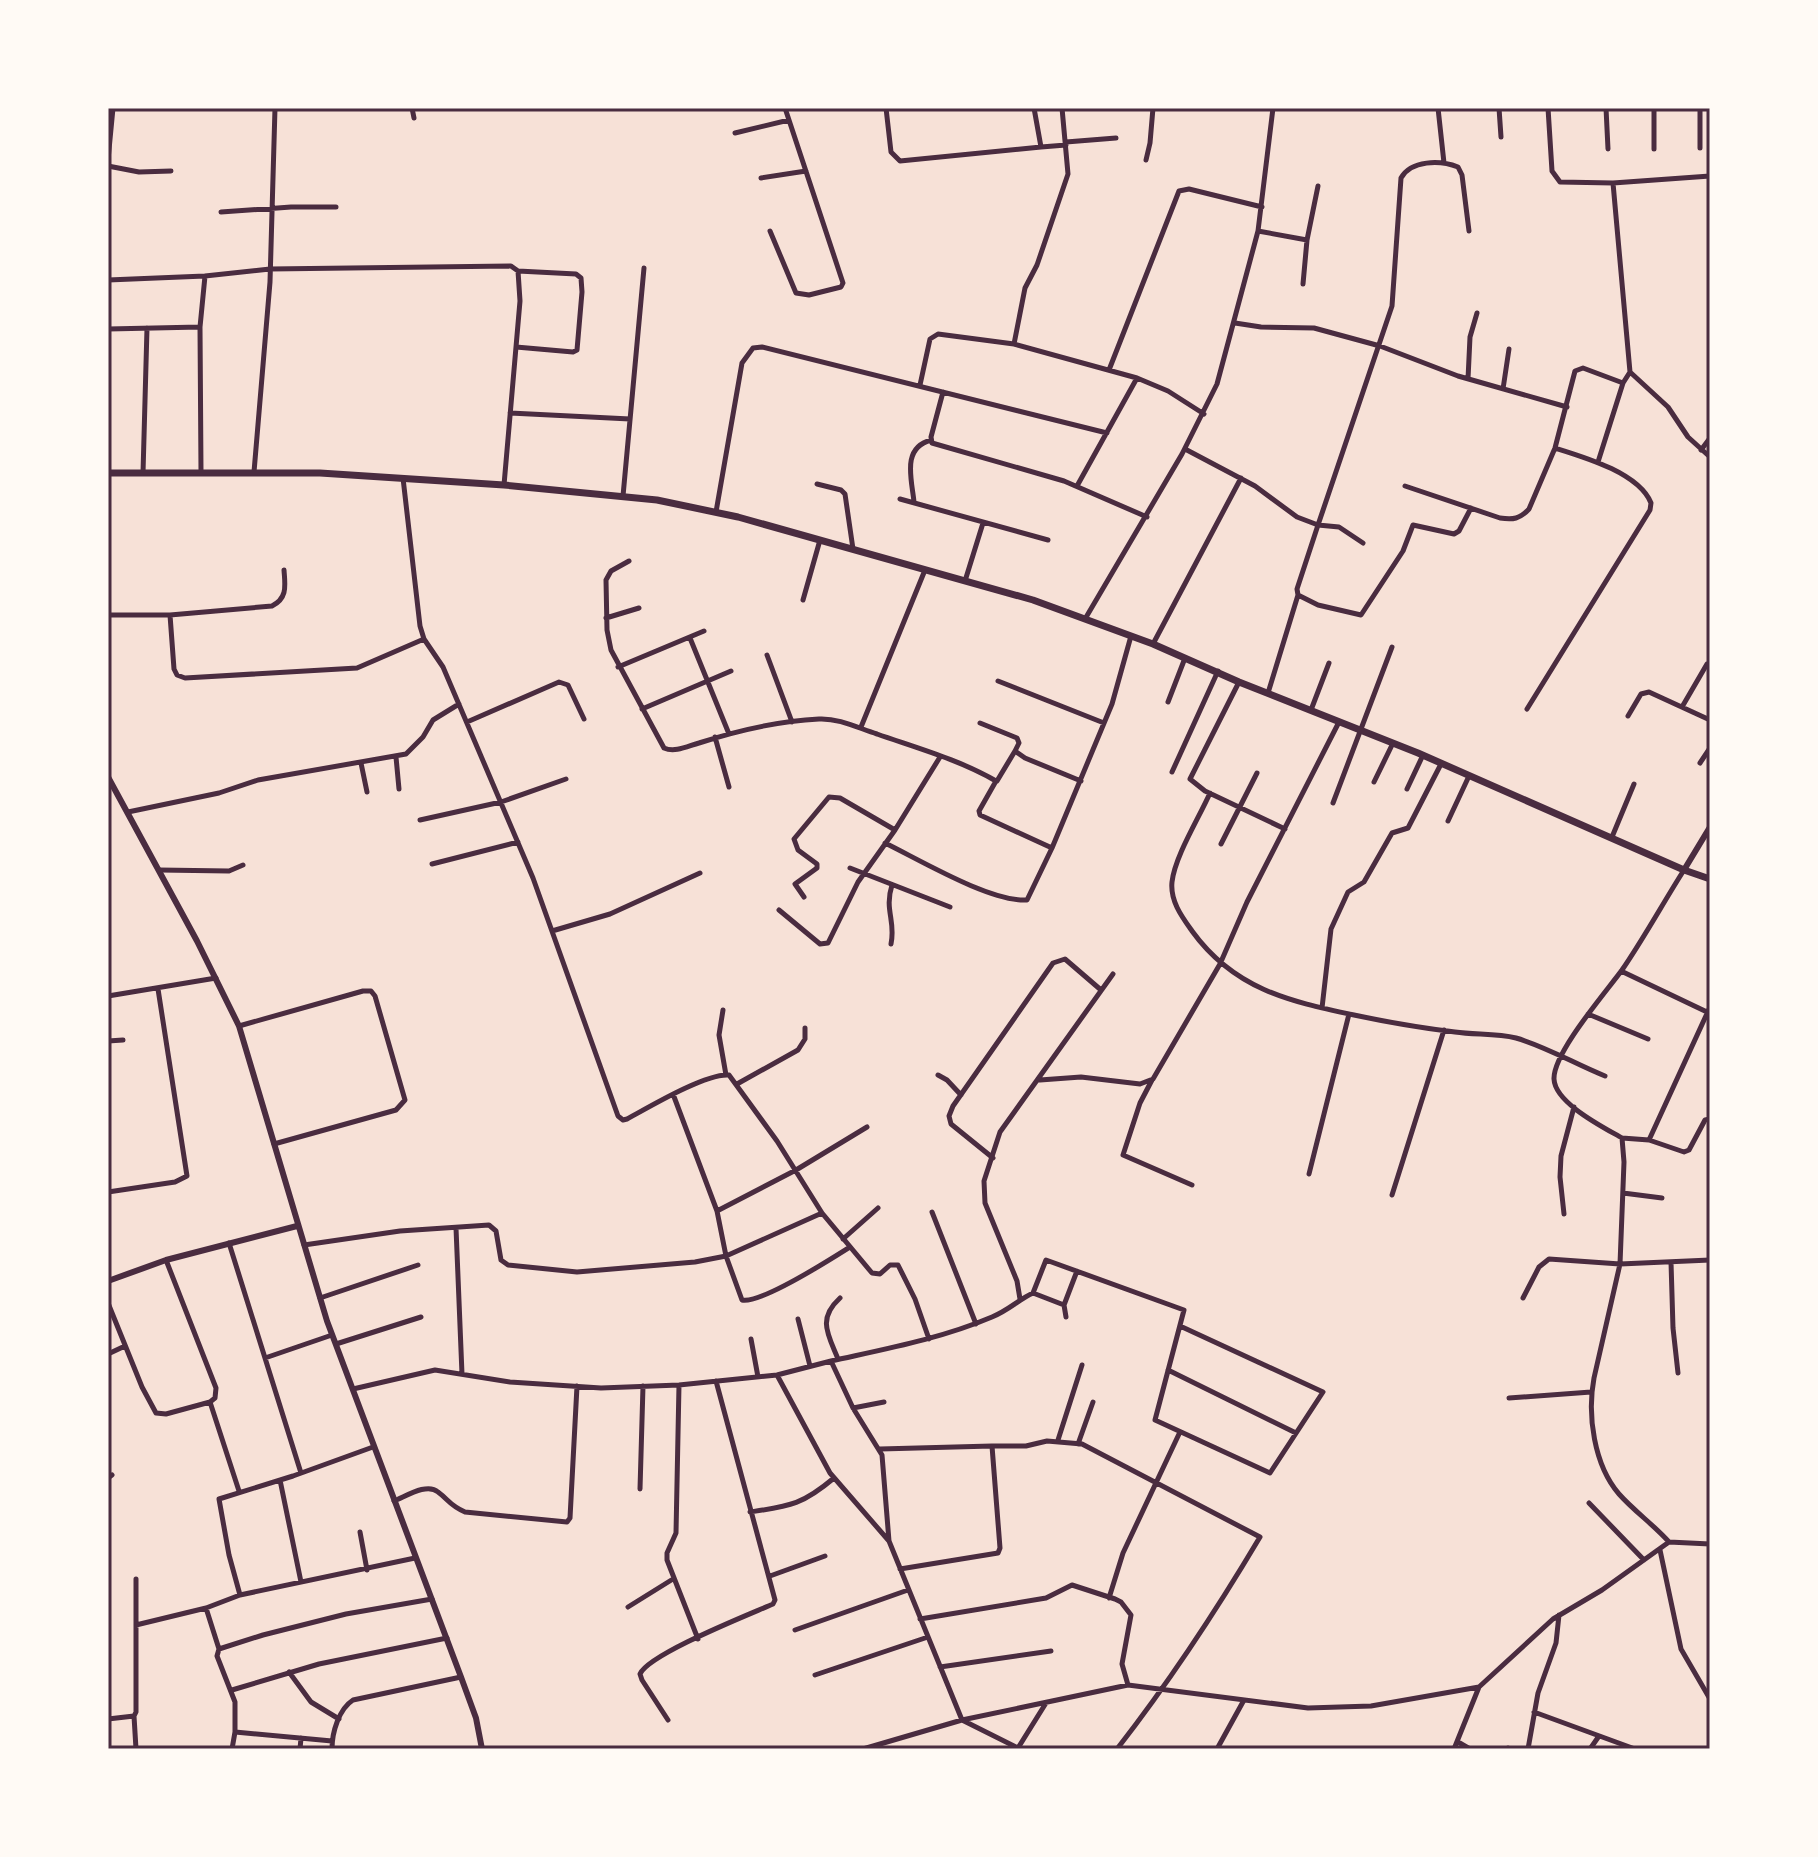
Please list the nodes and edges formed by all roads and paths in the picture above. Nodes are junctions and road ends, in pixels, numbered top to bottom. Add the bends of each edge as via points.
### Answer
1 (113, 108) edge
2 (275, 108) edge
3 (412, 108) edge
4 (785, 108) edge
5 (886, 108) edge
6 (1034, 108) edge
7 (1062, 108) edge
8 (1153, 108) edge
9 (1273, 108) edge
10 (1438, 108) edge
11 (1499, 108) edge
12 (1548, 108) edge
13 (1606, 108) edge
14 (1654, 108) edge
15 (1700, 108) edge
16 (414, 118) dead end
17 (789, 120) junction
18 (735, 133) dead end
19 (1501, 137) dead end
20 (1116, 138) dead end
21 (1066, 143) junction
22 (1041, 147) junction
23 (1700, 148) dead end
24 (1608, 149) dead end
25 (1654, 149) dead end
26 (108, 160) edge
27 (1146, 160) dead end
28 (1444, 163) junction
29 (108, 166) edge
30 (171, 171) dead end
31 (806, 171) junction
32 (1710, 176) edge
33 (761, 178) dead end
34 (1613, 183) junction
35 (1318, 186) dead end
36 (336, 207) dead end
37 (1262, 207) junction
38 (274, 209) junction
39 (221, 212) dead end
40 (770, 231) dead end
41 (1258, 231) junction
42 (1469, 231) dead end
43 (1307, 240) junction
44 (644, 268) dead end
45 (270, 269) junction
46 (518, 271) junction
47 (205, 276) junction
48 (108, 280) edge
49 (1303, 284) dead end
50 (1477, 313) dead end
51 (1235, 323) junction
52 (200, 327) junction
53 (147, 328) junction
54 (108, 329) edge
55 (1014, 344) junction
56 (1380, 346) junction
57 (516, 347) junction
58 (1509, 349) dead end
59 (1109, 370) junction
60 (1630, 372) junction
61 (1137, 378) junction
62 (1468, 379) junction
63 (1623, 383) junction
64 (920, 385) junction
65 (1503, 389) junction
66 (943, 392) junction
67 (1567, 407) junction
68 (510, 413) junction
69 (1204, 414) junction
70 (630, 419) junction
71 (1107, 433) junction
72 (1710, 438) edge
73 (931, 440) junction
74 (1555, 448) junction
75 (1185, 449) junction
76 (1701, 450) junction
77 (1710, 457) edge
78 (1598, 462) junction
79 (201, 472) junction
80 (254, 472) junction
81 (108, 473) edge
82 (143, 473) junction
83 (403, 478) junction
84 (1241, 478) junction
85 (817, 484) dead end
86 (504, 485) junction
87 (1077, 486) junction
88 (1405, 486) dead end
89 (623, 496) junction
90 (900, 499) dead end
91 (914, 502) junction
92 (1471, 508) junction
93 (716, 513) junction
94 (1147, 517) junction
95 (983, 523) junction
96 (1318, 525) junction
97 (820, 539) junction
98 (1048, 540) dead end
99 (1363, 543) dead end
100 (853, 549) junction
101 (629, 561) dead end
102 (284, 570) dead end
103 (925, 570) junction
104 (965, 581) junction
105 (1298, 595) junction
106 (803, 600) dead end
107 (639, 608) dead end
108 (108, 615) edge
109 (170, 615) junction
110 (606, 618) junction
111 (1085, 619) junction
112 (704, 631) dead end
113 (1131, 636) junction
114 (690, 638) junction
115 (424, 639) junction
116 (1153, 644) junction
117 (1392, 647) dead end
118 (767, 655) dead end
119 (1185, 657) junction
120 (1329, 663) dead end
121 (1707, 664) dead end
122 (618, 667) junction
123 (731, 671) dead end
124 (1218, 671) junction
125 (707, 681) junction
126 (998, 681) dead end
127 (1239, 682) junction
128 (1268, 693) junction
129 (1168, 702) dead end
130 (459, 704) junction
131 (1682, 707) junction
132 (642, 709) junction
133 (1527, 709) dead end
134 (1311, 710) junction
135 (1628, 716) dead end
136 (584, 719) dead end
137 (1710, 720) edge
138 (467, 722) junction
139 (792, 722) junction
140 (1339, 722) junction
141 (980, 723) dead end
142 (1104, 723) junction
143 (861, 727) junction
144 (1361, 730) junction
145 (729, 734) junction
146 (715, 737) junction
147 (1393, 743) junction
148 (1710, 748) edge
149 (1015, 751) junction
150 (1423, 755) junction
151 (396, 757) junction
152 (940, 757) junction
153 (361, 763) junction
154 (1442, 763) junction
155 (1700, 763) dead end
156 (1172, 772) dead end
157 (1257, 773) dead end
158 (1469, 775) junction
159 (108, 777) edge
160 (566, 779) dead end
161 (996, 781) junction
162 (1081, 781) junction
163 (1374, 782) dead end
164 (1634, 784) dead end
165 (729, 787) dead end
166 (399, 789) dead end
167 (1407, 789) dead end
168 (367, 792) dead end
169 (1210, 793) junction
170 (501, 802) junction
171 (1333, 803) dead end
172 (1239, 808) junction
173 (128, 812) junction
174 (420, 820) dead end
175 (1448, 821) dead end
176 (1710, 827) edge
177 (1285, 829) junction
178 (895, 830) junction
179 (1612, 837) junction
180 (518, 842) junction
181 (885, 843) junction
182 (1221, 844) dead end
183 (1052, 848) junction
184 (432, 864) dead end
185 (243, 865) dead end
186 (850, 868) dead end
187 (159, 870) junction
188 (1684, 870) junction
189 (700, 873) dead end
190 (864, 873) junction
191 (1710, 879) edge
192 (892, 885) junction
193 (804, 897) dead end
194 (950, 907) dead end
195 (779, 910) dead end
196 (552, 931) junction
197 (891, 944) dead end
198 (1220, 964) junction
199 (1621, 971) junction
200 (1113, 974) dead end
201 (216, 978) junction
202 (158, 989) junction
203 (1101, 990) junction
204 (108, 996) edge
205 (1322, 1008) junction
206 (1709, 1009) edge
207 (723, 1010) dead end
208 (1349, 1014) junction
209 (1588, 1014) junction
210 (239, 1026) junction
211 (805, 1028) dead end
212 (1444, 1030) junction
213 (1648, 1039) dead end
214 (123, 1040) dead end
215 (108, 1041) edge
216 (1562, 1055) junction
217 (726, 1075) junction
218 (938, 1075) dead end
219 (1605, 1076) dead end
220 (1153, 1079) junction
221 (1040, 1080) junction
222 (737, 1084) junction
223 (1140, 1084) junction
224 (673, 1094) junction
225 (1144, 1094) junction
226 (961, 1095) junction
227 (1574, 1107) junction
228 (1710, 1119) edge
229 (867, 1127) dead end
230 (1622, 1138) junction
231 (1649, 1140) junction
232 (273, 1144) junction
233 (993, 1158) junction
234 (796, 1170) junction
235 (1309, 1174) dead end
236 (1192, 1185) dead end
237 (108, 1192) edge
238 (1623, 1193) junction
239 (1392, 1195) dead end
240 (1662, 1198) dead end
241 (878, 1208) dead end
242 (717, 1211) junction
243 (932, 1212) dead end
244 (822, 1213) junction
245 (1564, 1214) dead end
246 (297, 1226) junction
247 (456, 1228) junction
248 (843, 1239) junction
249 (229, 1242) junction
250 (304, 1245) junction
251 (850, 1247) junction
252 (726, 1256) junction
253 (166, 1260) junction
254 (1710, 1260) edge
255 (1671, 1262) junction
256 (1620, 1264) junction
257 (418, 1265) dead end
258 (1077, 1271) junction
259 (108, 1281) edge
260 (1033, 1293) junction
261 (320, 1298) junction
262 (840, 1298) dead end
263 (1523, 1298) dead end
264 (1020, 1299) junction
265 (108, 1303) edge
266 (1064, 1305) junction
267 (421, 1317) dead end
268 (1066, 1317) dead end
269 (798, 1319) dead end
270 (976, 1324) junction
271 (1180, 1326) junction
272 (332, 1335) junction
273 (751, 1339) dead end
274 (929, 1339) junction
275 (336, 1344) junction
276 (125, 1346) junction
277 (108, 1354) edge
278 (265, 1358) junction
279 (834, 1360) junction
280 (1082, 1365) dead end
281 (810, 1366) junction
282 (1168, 1370) junction
283 (1678, 1373) dead end
284 (462, 1374) junction
285 (777, 1375) junction
286 (758, 1377) junction
287 (716, 1381) junction
288 (679, 1385) junction
289 (577, 1386) junction
290 (643, 1386) junction
291 (353, 1389) junction
292 (1591, 1392) junction
293 (1509, 1398) dead end
294 (210, 1402) junction
295 (884, 1402) dead end
296 (1093, 1402) dead end
297 (853, 1408) junction
298 (1296, 1433) junction
299 (1179, 1434) dead end
300 (1058, 1440) junction
301 (1078, 1444) junction
302 (992, 1446) junction
303 (373, 1447) junction
304 (879, 1449) junction
305 (301, 1473) junction
306 (834, 1478) junction
307 (280, 1480) junction
308 (1155, 1482) junction
309 (640, 1489) dead end
310 (239, 1491) junction
311 (394, 1501) junction
312 (1589, 1503) dead end
313 (750, 1512) junction
314 (360, 1532) dead end
315 (889, 1541) junction
316 (1669, 1542) junction
317 (1710, 1544) edge
318 (1660, 1550) junction
319 (825, 1556) dead end
320 (415, 1558) junction
321 (1644, 1560) junction
322 (900, 1569) junction
323 (367, 1570) junction
324 (770, 1576) junction
325 (136, 1579) dead end
326 (673, 1579) junction
327 (301, 1582) junction
328 (908, 1590) junction
329 (240, 1595) junction
330 (1109, 1598) junction
331 (432, 1599) junction
332 (628, 1607) dead end
333 (206, 1608) junction
334 (1559, 1615) junction
335 (920, 1619) junction
336 (136, 1625) junction
337 (795, 1630) dead end
338 (928, 1637) junction
339 (447, 1638) junction
340 (698, 1639) junction
341 (219, 1649) junction
342 (1051, 1651) dead end
343 (940, 1667) junction
344 (289, 1672) junction
345 (815, 1675) dead end
346 (461, 1677) junction
347 (1128, 1685) junction
348 (1479, 1687) junction
349 (1165, 1688) junction
350 (232, 1690) junction
351 (1710, 1699) edge
352 (1244, 1700) junction
353 (1046, 1702) junction
354 (1534, 1712) junction
355 (134, 1716) junction
356 (108, 1719) edge
357 (339, 1719) junction
358 (668, 1720) dead end
359 (962, 1720) junction
360 (235, 1732) junction
361 (1599, 1736) junction
362 (301, 1738) junction
363 (332, 1741) junction
364 (1458, 1742) junction
365 (882, 1743) junction
366 (136, 1749) edge
367 (232, 1749) edge
368 (300, 1749) edge
369 (332, 1749) edge
370 (482, 1749) edge
371 (863, 1749) edge
372 (891, 1749) edge
373 (1019, 1749) edge
374 (1117, 1749) edge
375 (1217, 1749) edge
376 (1454, 1749) edge
377 (1470, 1749) edge
378 (1530, 1749) edge
379 (1590, 1749) edge
380 (1635, 1749) edge

1 - 26 street
2 - 38 street
3 - 16 street
4 - 17 street
5 - 22 street via 891,152 900,161
6 - 22 street
7 - 21 street
8 - 27 street
9 - 37 street
10 - 28 street
11 - 19 street
12 - 34 street via 1555,179 1567,184
13 - 24 street
14 - 25 street
15 - 23 street
17 - 18 street
17 - 31 street
20 - 21 street
21 - 22 street
21 - 55 street via 1064,190 1025,288
28 - 42 street via 1458,167 1462,175
28 - 56 street via 1412,165 1401,178 1394,295
29 - 30 street
31 - 33 street
31 - 40 street via 844,280 841,287 796,293
32 - 34 street
34 - 60 street
35 - 43 street
36 - 38 street
37 - 41 street
37 - 59 street via 1179,191
38 - 39 street
38 - 45 street
41 - 43 street
41 - 51 street
43 - 49 street
44 - 70 street
45 - 46 street via 511,266
45 - 47 street
45 - 80 street
46 - 57 street
46 - 57 street via 576,274 582,292 577,350
47 - 48 street
47 - 52 street
50 - 62 street
51 - 56 street via 1314,328
51 - 69 street
52 - 53 street
52 - 79 street
53 - 54 street
53 - 82 street
55 - 59 street
55 - 64 street via 934,335
56 - 62 street
56 - 96 street
57 - 68 street
58 - 65 street
59 - 61 street
60 - 63 street
60 - 76 street via 1668,407
61 - 69 street
61 - 71 street
62 - 65 street
63 - 67 street via 1577,369
63 - 78 street
64 - 66 street
64 - 93 street via 753,348 742,363
65 - 67 street
66 - 71 street
66 - 73 street
67 - 74 street
68 - 70 street
68 - 86 street
69 - 75 street
70 - 89 street
71 - 87 street
72 - 76 street
73 - 87 street
73 - 91 street via 911,455
74 - 78 street
74 - 92 street via 1522,517 1512,520
75 - 84 street
75 - 94 street
76 - 77 street
78 - 133 street via 1642,491 1650,510
79 - 80 main road
79 - 82 main road
80 - 83 main road
81 - 82 main road
83 - 86 main road
83 - 115 street
84 - 96 street via 1297,517
84 - 116 street
85 - 100 street via 845,494
86 - 89 main road
87 - 94 street
88 - 92 street
89 - 93 main road
90 - 91 street
91 - 95 street
92 - 105 street via 1454,534 1413,525 1403,551 1361,615
93 - 97 main road
94 - 111 street
95 - 98 street
95 - 104 street
96 - 99 street via 1339,527
96 - 105 street
97 - 100 main road
97 - 106 street
100 - 103 main road
101 - 110 street via 608,574
102 - 109 street via 283,597 272,606
103 - 104 main road
103 - 143 street
104 - 111 main road
105 - 128 street
107 - 110 street
108 - 109 street
109 - 115 street via 174,669 185,678 357,668
110 - 122 street
111 - 113 main road
112 - 114 street
113 - 116 main road
113 - 142 street
114 - 122 street
114 - 125 street
115 - 130 street
116 - 119 main road
117 - 144 street
118 - 139 street
119 - 124 main road
119 - 129 street
120 - 134 street
121 - 131 street
122 - 132 street
123 - 125 street
124 - 127 main road
124 - 156 street
125 - 132 street
125 - 145 street
126 - 142 street
127 - 128 main road
127 - 169 street via 1191,774 1192,781
128 - 134 main road
130 - 138 street
130 - 151 street via 433,720 417,744
131 - 135 street via 1645,693
131 - 137 street
132 - 146 street via 670,751
134 - 140 main road
136 - 138 street via 568,685 559,682
138 - 170 street
139 - 143 street via 821,718
139 - 145 street
140 - 144 main road
140 - 177 street
141 - 149 street via 1017,738
142 - 162 street
143 - 152 street
144 - 147 main road
144 - 171 street
145 - 146 street
146 - 165 street
147 - 150 main road
147 - 163 street
148 - 155 street
149 - 161 street
149 - 162 street
150 - 154 main road
150 - 167 street
151 - 153 street
151 - 166 street
152 - 161 street
152 - 178 street
153 - 168 street
153 - 173 street via 258,780
154 - 158 main road
154 - 205 street via 1408,828 1392,833 1364,882 1348,892 1331,929
157 - 172 street
158 - 175 street
158 - 179 main road
159 - 173 street
160 - 170 street
161 - 183 street via 980,815
162 - 183 street
164 - 179 street
169 - 172 street
169 - 198 street via 1172,884 1181,917
170 - 174 street
170 - 180 street
172 - 177 street
172 - 182 street
173 - 187 street
176 - 188 street
177 - 198 street
178 - 181 street
178 - 193 street via 840,798 829,797 794,839 798,850 817,864 795,884
179 - 188 main road
180 - 184 street
180 - 196 street
181 - 183 street via 982,889 1021,901 1031,896
181 - 190 street
185 - 187 street via 229,871
186 - 190 street
187 - 201 street
188 - 191 main road
188 - 199 street
189 - 196 street via 622,910
190 - 192 street
190 - 195 street via 826,945
192 - 194 street
192 - 197 street via 887,906
196 - 224 street via 620,1119
198 - 205 street via 1261,988
198 - 220 street
199 - 206 street
199 - 209 street
200 - 203 street
201 - 202 street
201 - 210 street
202 - 204 street
202 - 237 street via 187,1176
203 - 221 street
203 - 226 street via 1065,959 1053,963
205 - 208 street
206 - 231 street
207 - 217 street via 719,1035
208 - 212 street
208 - 235 street
209 - 213 street
209 - 216 street
210 - 232 street
210 - 232 street via 371,991 405,1100 396,1110
211 - 222 street via 798,1050
212 - 216 street via 1513,1037
212 - 239 street
214 - 215 street
216 - 219 street
216 - 227 street via 1554,1080
217 - 222 street
217 - 224 street
218 - 226 street
220 - 223 street
220 - 225 street
221 - 223 street via 1081,1077
221 - 233 street via 1000,1132
222 - 234 street
223 - 225 street
224 - 242 street
225 - 236 street via 1123,1155
226 - 233 street via 949,1119
227 - 230 street
227 - 245 street via 1561,1156
228 - 231 street via 1684,1152
229 - 234 street
230 - 231 street
230 - 238 street
232 - 246 street
233 - 264 street via 983,1194
234 - 242 street
234 - 244 street
238 - 240 street
238 - 256 street
241 - 248 street
242 - 252 street
243 - 270 street
244 - 248 street
244 - 252 street
246 - 249 street
246 - 250 street
247 - 250 street
247 - 252 street via 492,1226 501,1260 512,1266 577,1272
247 - 284 street
248 - 251 street
249 - 253 street
249 - 278 street
250 - 261 street
251 - 252 street via 747,1302 740,1297
251 - 274 street via 875,1275 898,1265
253 - 259 street
253 - 294 street via 216,1388
254 - 255 street
255 - 256 street
255 - 283 street
256 - 263 street via 1549,1259
256 - 292 street
257 - 261 street
258 - 260 street via 1046,1260
258 - 266 street
258 - 271 street via 1184,1310
260 - 264 street
260 - 266 street
261 - 272 street
262 - 279 street via 825,1323
264 - 270 street via 1011,1309
265 - 276 street
266 - 268 street
267 - 275 street
269 - 281 street
270 - 274 street
271 - 282 street
271 - 298 street via 1323,1392
272 - 275 street
272 - 278 street
273 - 286 street
274 - 279 street
275 - 291 street
276 - 277 street
276 - 294 street via 156,1413
278 - 305 street
279 - 281 street
279 - 297 street
280 - 300 street
281 - 285 street
282 - 298 street
282 - 298 street via 1155,1420 1270,1473
284 - 289 street
284 - 291 street via 435,1370
285 - 286 street
285 - 306 street
286 - 287 street
287 - 288 street
287 - 313 street
288 - 290 street
288 - 326 street via 676,1533 667,1553
289 - 290 street
289 - 311 street via 567,1522 465,1512 431,1489
290 - 309 street
291 - 303 street
292 - 293 street
292 - 316 street via 1605,1472 1618,1493
294 - 310 street
295 - 297 street
296 - 301 street
297 - 304 street
299 - 308 street
300 - 301 street
300 - 302 street
301 - 308 street
302 - 304 street
302 - 322 street via 998,1553
303 - 305 street
303 - 311 street
304 - 315 street
305 - 307 street
306 - 313 street via 792,1506
306 - 315 street
307 - 310 street
307 - 327 street
308 - 330 street
308 - 349 street via 1260,1537
310 - 329 street via 218,1502
311 - 320 street
312 - 321 street
313 - 324 street
314 - 323 street
315 - 322 street
316 - 317 street
316 - 318 street
318 - 321 street
318 - 351 street via 1681,1649
319 - 324 street
320 - 323 street
320 - 331 street
321 - 334 street
322 - 328 street
323 - 327 street
324 - 340 street via 773,1604
325 - 336 street
326 - 332 street
326 - 340 street
327 - 329 street
328 - 335 street
328 - 337 street
329 - 333 street
330 - 335 street via 1072,1585 1046,1598
330 - 347 street via 1121,1602 1131,1615 1122,1664
331 - 339 street
331 - 341 street via 346,1614
333 - 336 street
333 - 341 street
334 - 348 street
334 - 354 street via 1556,1643
335 - 338 street
336 - 355 street
338 - 343 street
338 - 345 street
339 - 344 street
339 - 346 street
340 - 358 street via 660,1655 640,1674
341 - 350 street via 217,1656
342 - 343 street
343 - 359 street
344 - 350 street
344 - 357 street via 311,1702
346 - 357 street via 366,1695 346,1704
346 - 370 street
347 - 349 street
347 - 353 street
348 - 352 street via 1371,1706 1308,1708
348 - 364 street
349 - 352 street
349 - 374 street
350 - 360 street
352 - 375 street
353 - 359 street
353 - 373 street
354 - 361 street
354 - 378 street
355 - 356 street
355 - 366 street
357 - 363 street
359 - 365 street
359 - 373 street
360 - 362 street
360 - 367 street
361 - 379 street
361 - 380 street
362 - 363 street
362 - 368 street
363 - 369 street
364 - 376 street
364 - 377 street
365 - 371 street
365 - 372 street

